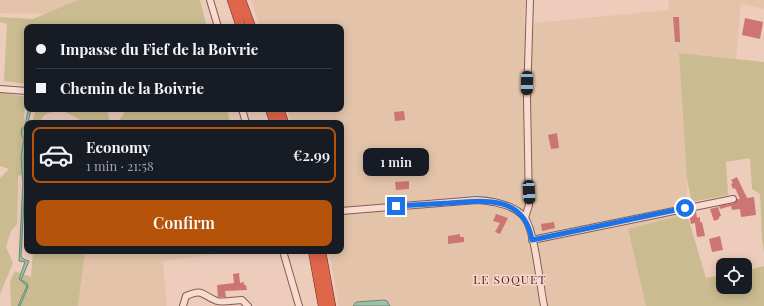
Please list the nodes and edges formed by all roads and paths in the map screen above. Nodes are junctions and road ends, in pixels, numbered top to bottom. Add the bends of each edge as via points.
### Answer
1 (210, 0) edge
2 (232, 0) edge
3 (242, 0) edge
4 (530, 0) edge
5 (217, 24) edge
6 (240, 24) edge
7 (250, 24) edge
8 (0, 89) edge
9 (24, 91) edge
10 (733, 198) dead end
11 (344, 211) edge
12 (525, 218) junction
13 (532, 240) junction
14 (284, 254) edge
15 (314, 254) edge
16 (322, 254) edge
17 (182, 306) edge
18 (248, 306) edge
19 (299, 306) edge
20 (323, 306) edge
21 (331, 306) edge
22 (544, 306) edge

1 - 5 street
2 - 6 highway
3 - 7 highway
4 - 12 street via 527,99 529,205
8 - 9 street
10 - 13 street
11 - 12 street via 492,200 504,204
12 - 13 street
13 - 22 street
14 - 19 street
15 - 20 highway
16 - 21 highway
17 - 18 street via 186,296 196,291 218,301 242,300

